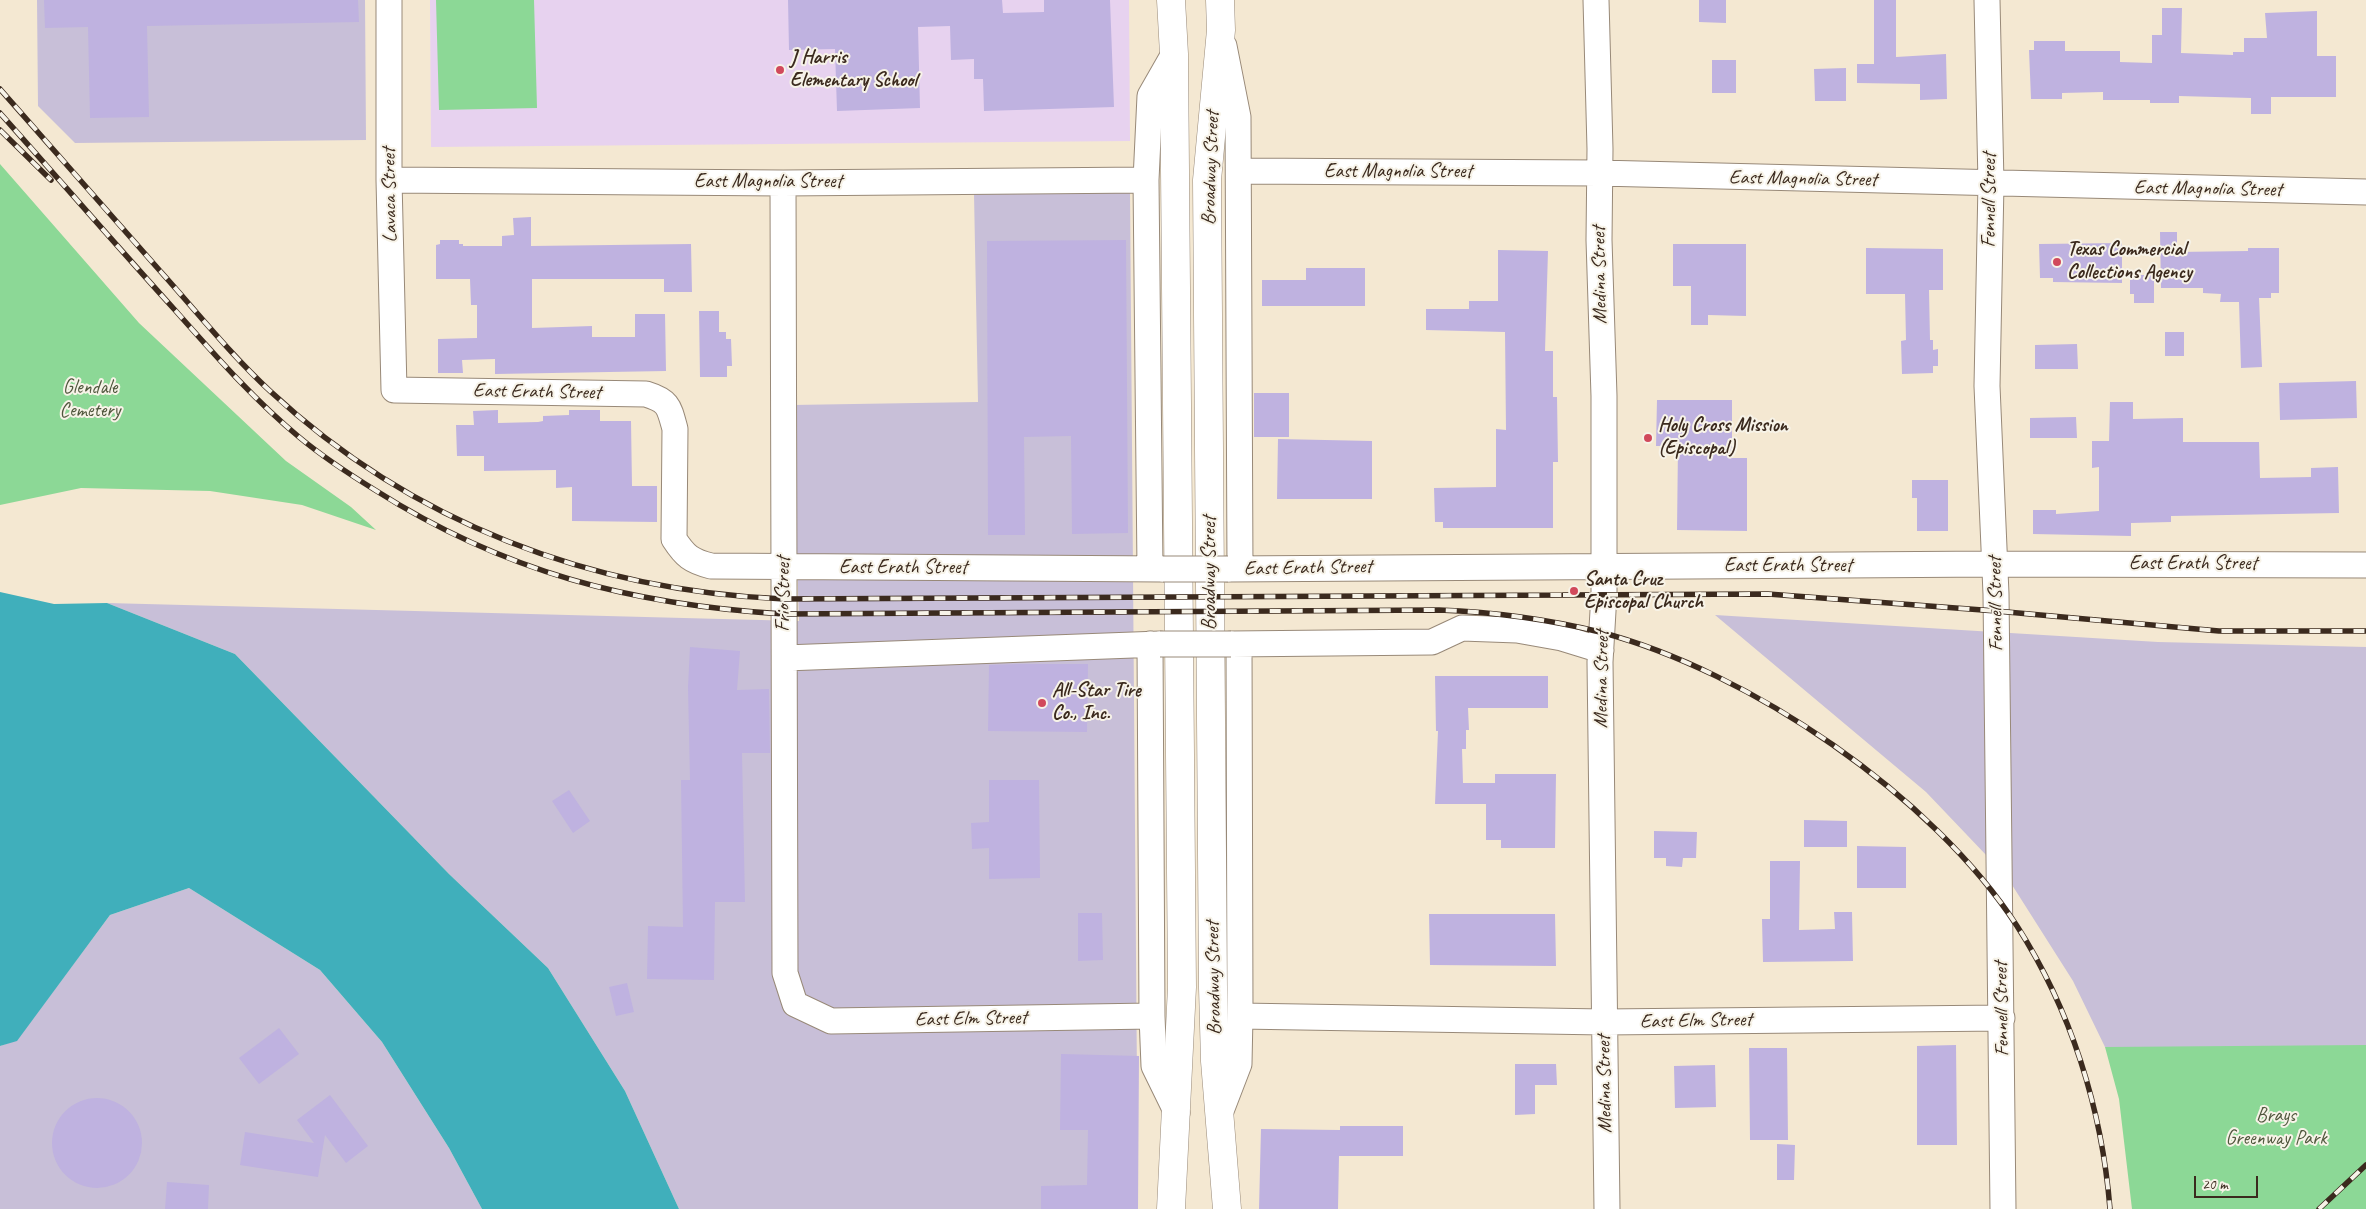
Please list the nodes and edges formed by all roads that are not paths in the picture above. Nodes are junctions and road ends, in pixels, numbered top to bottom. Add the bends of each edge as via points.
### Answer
1 (388, 0) edge
2 (1171, 0) edge
3 (1220, 0) edge
4 (1596, 0) edge
5 (1988, 0) edge
6 (1221, 30) junction
7 (1174, 54) junction
8 (1239, 171) junction
9 (1600, 174) junction
10 (390, 180) junction
11 (1146, 180) junction
12 (784, 182) junction
13 (1990, 184) junction
14 (2366, 192) edge
15 (394, 390) joint
16 (1995, 564) junction
17 (2366, 565) edge
18 (1604, 567) junction
19 (784, 568) junction
20 (1157, 569) junction
21 (1234, 569) junction
22 (1155, 644) junction
23 (1235, 644) junction
24 (1601, 650) junction
25 (785, 658) junction
26 (795, 1004) joint
27 (1152, 1016) junction
28 (1240, 1016) junction
29 (2002, 1018) junction
30 (1604, 1022) junction
31 (1177, 1113) junction
32 (1219, 1116) junction
33 (1171, 1209) edge
34 (1227, 1209) edge
35 (1607, 1209) edge
36 (2004, 1209) edge

1 - 10 street, Lavaca Street
2 - 7 main road, Broadway Street
3 - 6 main road, Broadway Street
4 - 9 street, Medina Street
5 - 13 street, Fennell Street
6 - 8 street, Broadway Street via 1238,117
6 - 32 main road, Broadway Street via 1208,180 1213,978
7 - 11 street via 1150,96
7 - 31 main road, Broadway Street via 1182,987
8 - 9 street, East Magnolia Street
8 - 21 street, Broadway Street
9 - 13 street, East Magnolia Street
9 - 18 street, Medina Street
10 - 12 street, East Magnolia Street
10 - 15 street, Lavaca Street
11 - 12 street, East Magnolia Street
11 - 20 street
12 - 19 street, Frio Street
13 - 14 street, East Magnolia Street
13 - 16 street, Fennell Street via 1987,386
15 - 19 street, East Erath Street via 646,394 662,398 674,429 672,522 674,539 683,554 711,566
16 - 17 street, East Erath Street
16 - 18 street, East Erath Street
16 - 29 street, Fennell Street
18 - 21 street, East Erath Street
18 - 24 street, Medina Street
19 - 20 street, East Erath Street
19 - 25 street, Frio Street
20 - 21 street, East Erath Street, bridge
22 - 23 street, bridge
22 - 25 street
22 - 27 street, Broadway Street
23 - 24 street via 1432,642 1462,628 1526,632 1562,638
23 - 28 street, Broadway Street
24 - 30 street, Medina Street
25 - 26 street, Frio Street via 785,973
26 - 27 street, East Elm Street via 830,1021
27 - 31 street, Broadway Street via 1154,1066
28 - 30 street, East Elm Street
28 - 32 street, Broadway Street via 1239,1064
29 - 30 street, East Elm Street
29 - 36 street, Fennell Street
30 - 35 street, Medina Street
31 - 33 main road, Broadway Street
32 - 34 main road, Broadway Street

